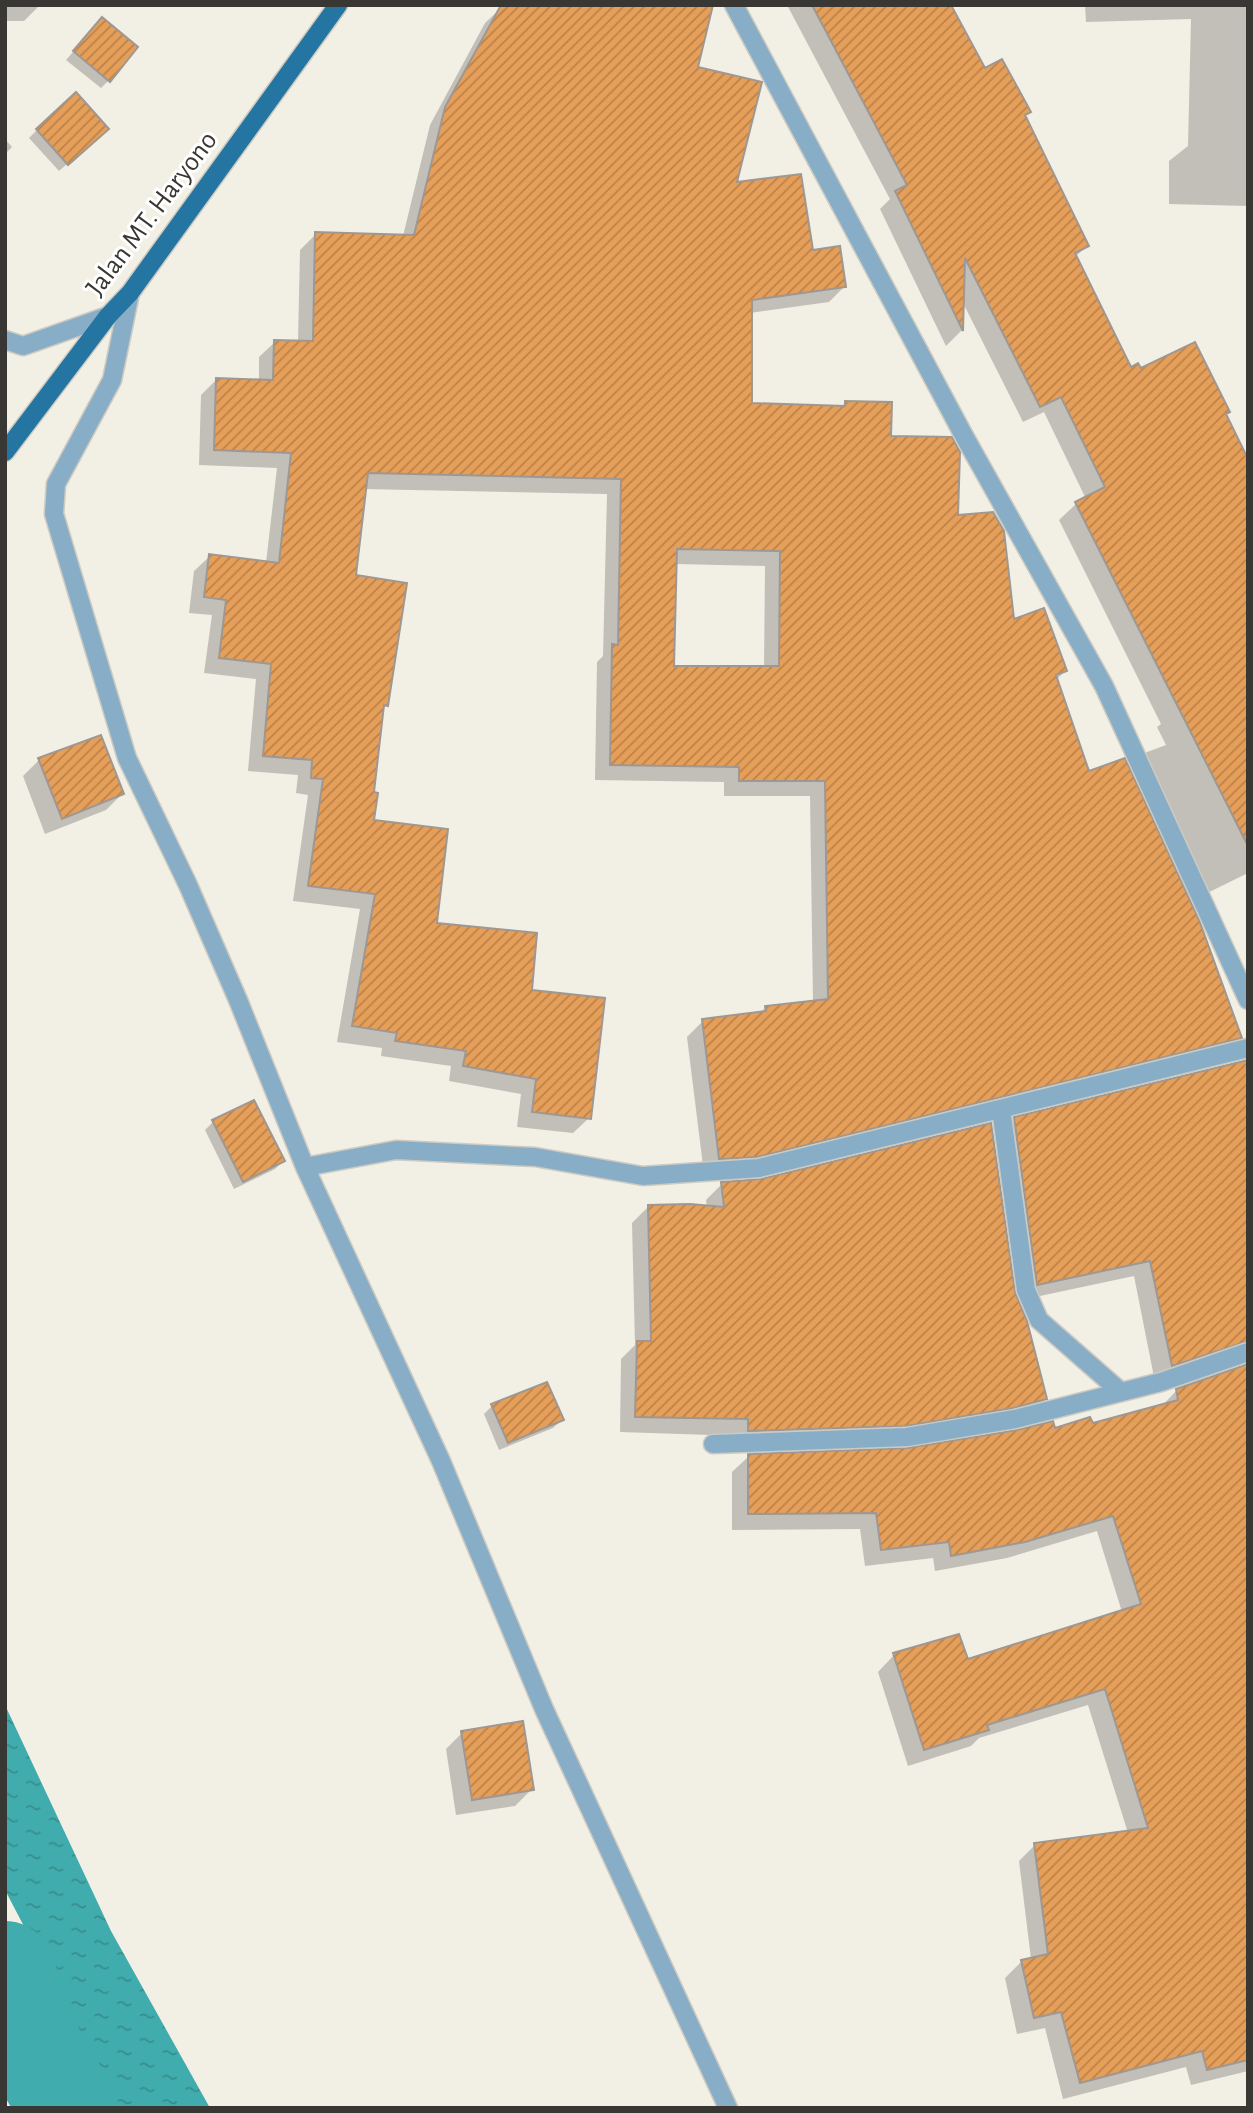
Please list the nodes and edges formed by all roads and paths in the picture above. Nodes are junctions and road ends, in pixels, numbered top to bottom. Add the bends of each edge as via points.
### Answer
1 (338, 5) edge
2 (734, 5) edge
3 (130, 293) junction
4 (108, 316) junction
5 (5, 341) edge
6 (5, 452) edge
7 (1248, 1000) edge
8 (1248, 1048) edge
9 (1001, 1109) junction
10 (305, 1167) junction
11 (1248, 1352) edge
12 (1121, 1392) junction
13 (713, 1444) dead end
14 (728, 2108) edge

1 - 3 main road, Jalan MT. Haryono
2 - 7 street via 963,434 1104,686
3 - 4 main road, Jalan MT. Haryono
3 - 10 street via 112,380 56,484 54,514 127,758 188,885
4 - 5 street via 23,346
4 - 6 main road, Jalan MT. Haryono
8 - 9 street
9 - 10 street via 759,1168 708,1173 643,1176 535,1157 396,1150
9 - 12 street via 1026,1290 1039,1320
10 - 14 street via 441,1461 544,1709
11 - 12 street
12 - 13 street via 1015,1419 907,1437

